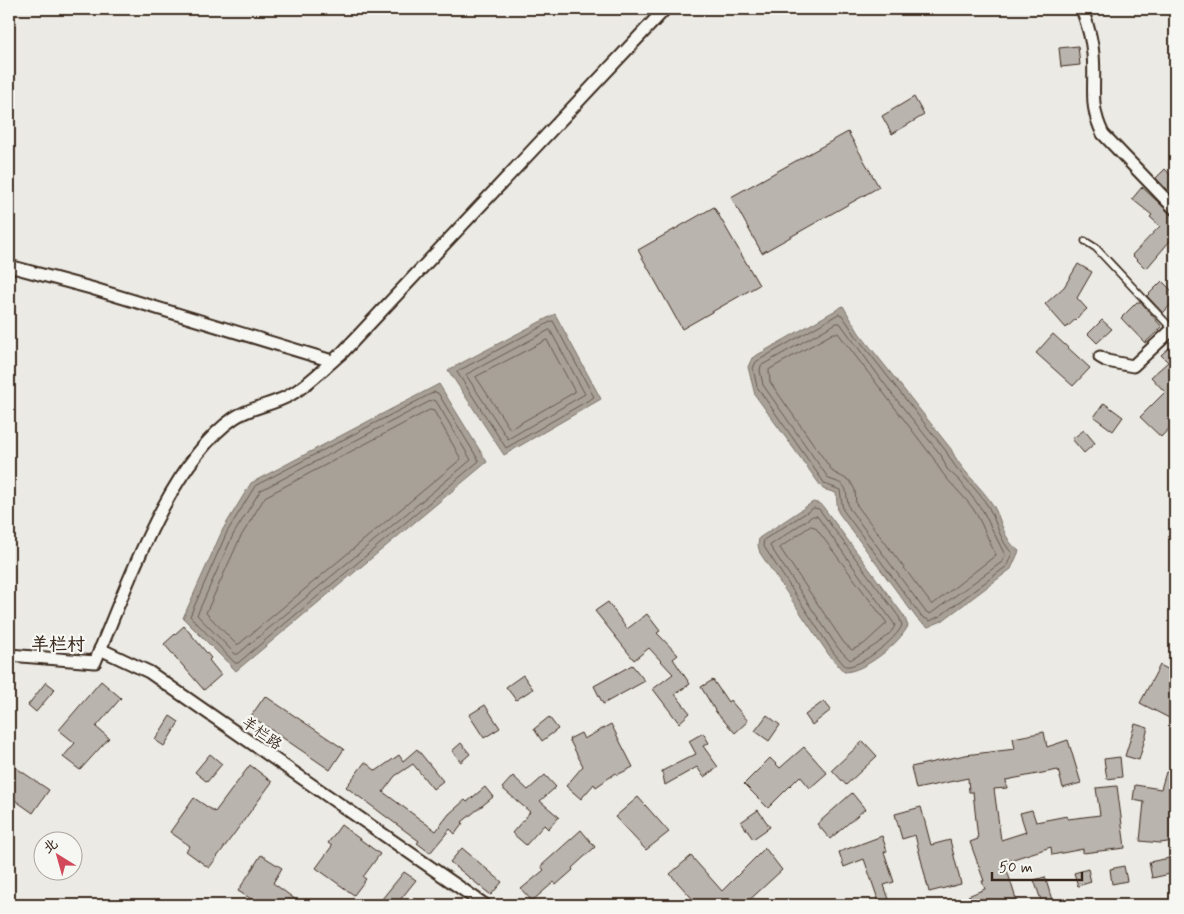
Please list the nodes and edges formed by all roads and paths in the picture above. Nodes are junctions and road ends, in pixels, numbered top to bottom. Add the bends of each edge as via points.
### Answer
1 (665, 9) edge
2 (1082, 9) edge
3 (1175, 209) edge
4 (1085, 242) dead end
5 (9, 266) edge
6 (1174, 330) edge
7 (1100, 357) dead end
8 (332, 361) junction
9 (100, 649) junction
10 (9, 655) edge
11 (485, 905) edge

1 - 8 street
2 - 3 street via 1093,52 1092,104 1096,120 1104,134
4 - 6 lane via 1096,248
5 - 8 street
6 - 7 street via 1133,366
8 - 9 street via 291,395 235,418 199,450 170,493
9 - 10 street via 94,662
9 - 11 street, 羊栏路 via 149,672

